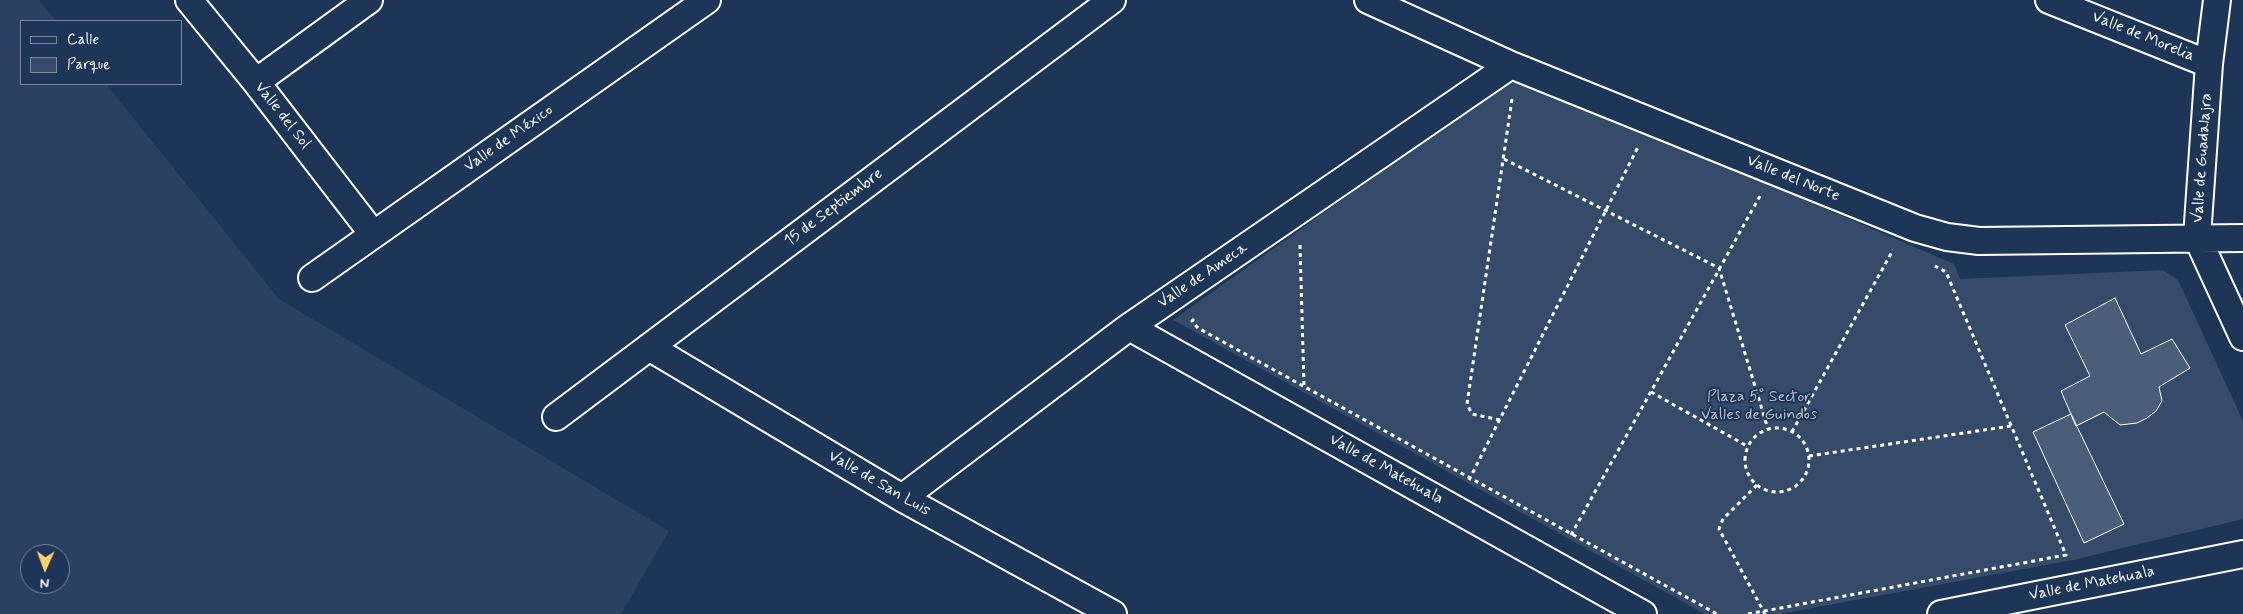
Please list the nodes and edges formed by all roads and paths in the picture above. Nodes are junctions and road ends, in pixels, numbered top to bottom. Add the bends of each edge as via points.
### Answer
1 (189, 0) edge
2 (369, 0) edge
3 (707, 0) edge
4 (1112, 0) edge
5 (1368, 0) edge
6 (2049, 0) edge
7 (2217, 0) edge
8 (2209, 64) junction
9 (1511, 65) junction
10 (256, 82) junction
11 (1513, 95) dead end
12 (1641, 141) dead end
13 (1504, 159) junction
14 (1762, 192) dead end
15 (373, 234) junction
16 (2198, 237) junction
17 (2243, 238) edge
18 (1888, 245) dead end
19 (1292, 246) dead end
20 (1931, 264) dead end
21 (1719, 268) junction
22 (312, 278) dead end
23 (1197, 314) dead end
24 (1129, 327) junction
25 (2243, 337) edge
26 (649, 347) junction
27 (1304, 387) junction
28 (1651, 392) junction
29 (556, 418) dead end
30 (1500, 420) junction
31 (2011, 426) junction
32 (1768, 429) junction
33 (1792, 432) junction
34 (1748, 446) junction
35 (1809, 456) junction
36 (1468, 483) dead end
37 (1757, 485) junction
38 (902, 498) junction
39 (1569, 539) dead end
40 (2243, 554) edge
41 (1113, 614) edge
42 (1644, 614) edge
43 (1717, 614) edge
44 (1748, 614) edge
45 (1765, 614) edge
46 (1941, 614) edge

1 - 10 street, Valle del Sol
2 - 10 street
3 - 15 street, Valle de México
4 - 26 street, 15 de Septiembre
5 - 9 street, Valle del Norte
6 - 8 street, Valle de Morelia
7 - 8 street, Valle de Guadalajra
8 - 16 street, Valle de Guadalajra
9 - 16 street, Valle del Norte via 1906,224 1947,237 1979,241
9 - 24 street, Valle de Ameca
10 - 15 street, Valle del Sol
11 - 13 path
12 - 30 path
13 - 21 path
13 - 30 path via 1467,404 1472,414
14 - 21 path
15 - 22 street, Valle de México
16 - 17 street, Valle del Norte
16 - 25 street, Valle de Guadalajra
18 - 33 path via 1895,249
19 - 27 path via 1300,240
20 - 31 path via 1946,272
21 - 28 path
21 - 32 path
23 - 27 path via 1192,321 1198,328
24 - 38 street, Valle de Ameca
24 - 42 street, Valle de Matehuala
26 - 29 street, 15 de Septiembre
26 - 38 street, Valle de San Luis
27 - 43 path
28 - 34 path
28 - 39 path
30 - 36 path
31 - 35 path
31 - 44 path via 2066,555
32 - 33 path
32 - 34 path via 1759,433
33 - 35 path via 1803,441
34 - 37 path via 1745,456 1747,471
35 - 37 path via 1806,474 1790,489 1774,492
37 - 45 path via 1723,519 1719,529
38 - 41 street, Valle de San Luis
40 - 46 street, Valle de Matehuala

